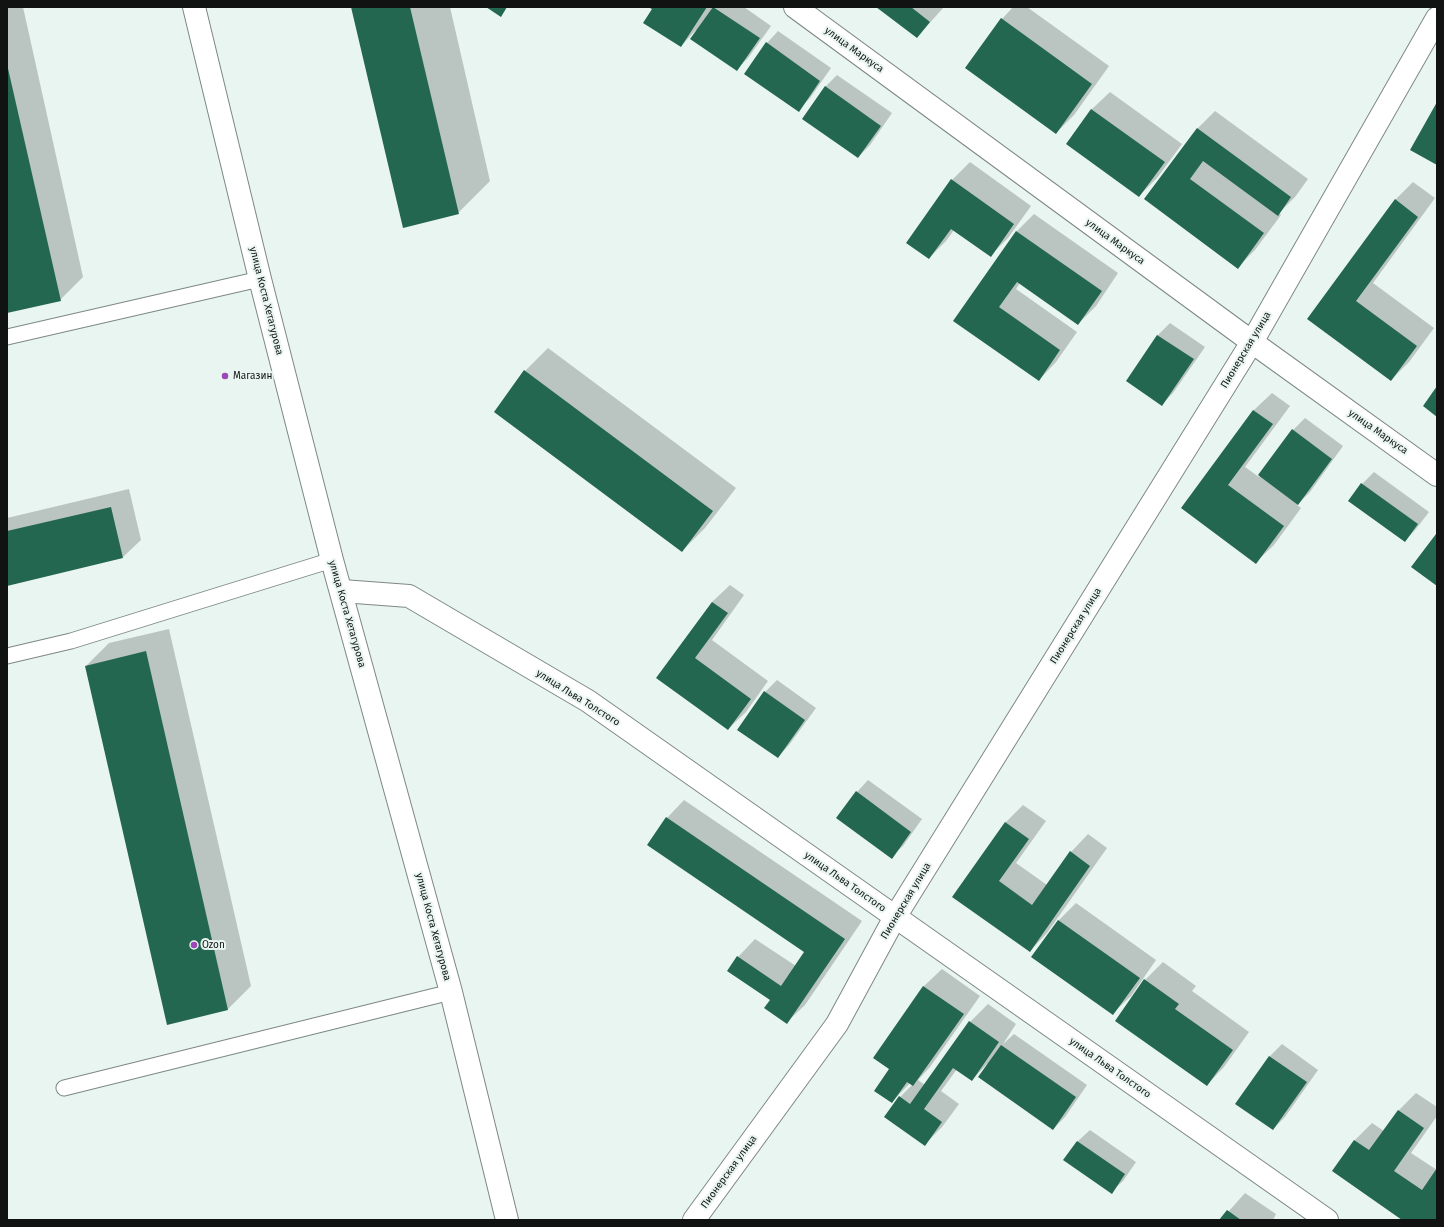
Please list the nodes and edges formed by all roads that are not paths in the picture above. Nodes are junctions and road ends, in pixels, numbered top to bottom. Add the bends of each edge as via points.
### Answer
1 (194, 7) edge
2 (795, 7) edge
3 (1437, 18) edge
4 (260, 279) junction
5 (7, 337) edge
6 (1252, 342) junction
7 (1437, 475) edge
8 (332, 560) junction
9 (342, 591) junction
10 (7, 656) edge
11 (895, 917) junction
12 (451, 992) junction
13 (64, 1088) dead end
14 (507, 1220) edge
15 (694, 1220) edge
16 (1327, 1220) edge

1 - 4 street, улица Коста Хетагурова
2 - 6 street, улица Маркуса
3 - 6 street, Пионерская улица
4 - 5 lane
4 - 8 street, улица Коста Хетагурова
6 - 7 street, улица Маркуса
6 - 11 street, Пионерская улица
8 - 9 street, улица Коста Хетагурова
8 - 10 lane via 71,641
9 - 11 street, улица Льва Толстого via 409,596 588,701
9 - 12 street, улица Коста Хетагурова
11 - 15 street, Пионерская улица via 837,1024
11 - 16 street, улица Льва Толстого
12 - 13 lane
12 - 14 street, улица Коста Хетагурова

